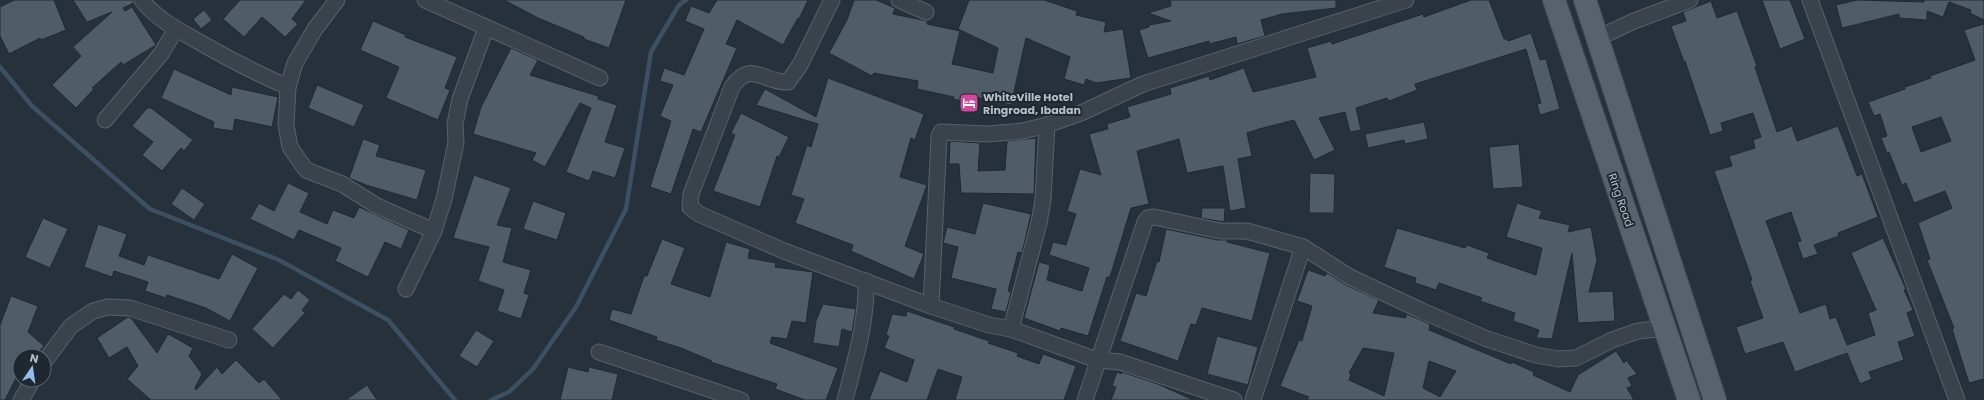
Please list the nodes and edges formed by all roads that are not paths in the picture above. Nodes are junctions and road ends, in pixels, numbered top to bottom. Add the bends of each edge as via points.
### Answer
1 (142, 0) edge
2 (337, 0) edge
3 (425, 0) edge
4 (832, 0) edge
5 (899, 0) edge
6 (1406, 0) edge
7 (1554, 0) edge
8 (1585, 0) edge
9 (1690, 0) edge
10 (1810, 0) edge
11 (926, 12) dead end
12 (486, 28) junction
13 (176, 29) junction
14 (1598, 38) junction
15 (600, 78) dead end
16 (288, 87) junction
17 (105, 120) dead end
18 (1047, 125) junction
19 (434, 231) junction
20 (1303, 247) junction
21 (866, 281) junction
22 (406, 289) dead end
23 (932, 306) junction
24 (1665, 328) junction
25 (1011, 329) junction
26 (229, 340) dead end
27 (52, 351) edge
28 (599, 352) dead end
29 (1097, 360) junction
30 (28, 388) edge
31 (21, 400) edge
32 (741, 400) edge
33 (845, 400) edge
34 (1085, 400) edge
35 (1234, 400) edge
36 (1253, 400) edge
37 (1689, 400) edge
38 (1715, 400) edge
39 (1957, 400) edge

1 - 13 street via 148,8
2 - 16 street via 315,29 295,63
3 - 12 street
4 - 21 street via 800,65 788,82 779,83 754,73 738,77 693,188 690,207 699,214 784,251
5 - 11 street
6 - 18 street via 1143,84 1081,113
7 - 24 main road, Ring Road
8 - 14 main road
9 - 14 street
10 - 39 street
12 - 15 street
12 - 19 street via 460,98 455,124 454,156
13 - 16 street via 254,72
13 - 17 street via 161,54
14 - 38 main road
16 - 19 street via 286,124 290,147 306,170 342,184 377,206
18 - 23 street via 1023,131 987,134 941,132
18 - 25 street via 1043,200 1039,224
19 - 22 street
20 - 24 street via 1350,277 1422,311 1487,339 1536,355 1576,358 1612,340 1638,331
20 - 29 street via 1248,231 1220,231 1154,217 1148,218
20 - 36 street
21 - 23 street
21 - 33 street via 867,305 863,328
23 - 25 street via 989,325
24 - 37 main road, Ring Road
25 - 29 street
26 - 27 street via 130,308 108,307 93,311 71,326
28 - 32 street
29 - 34 street
29 - 35 street via 1120,362
30 - 31 street

